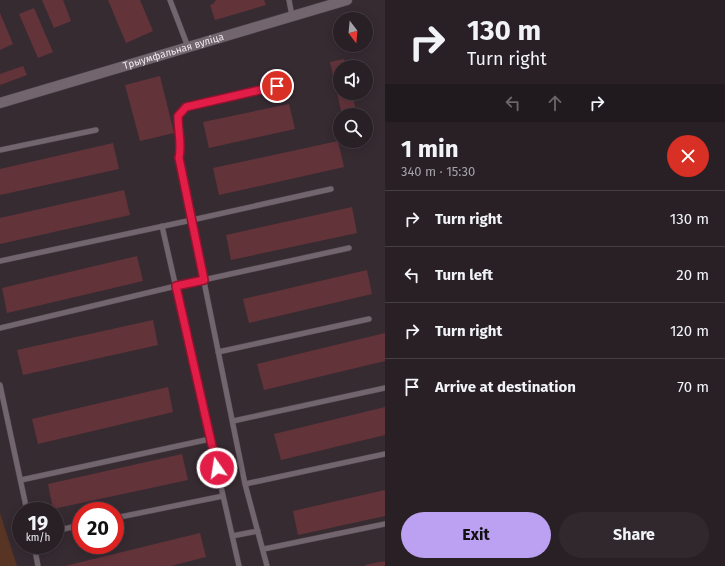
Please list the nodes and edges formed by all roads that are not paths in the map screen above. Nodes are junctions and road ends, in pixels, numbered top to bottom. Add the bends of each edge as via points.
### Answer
1 (170, 0) edge
2 (289, 0) edge
3 (347, 0) edge
4 (292, 16) junction
5 (188, 47) junction
6 (277, 86) dead end
7 (0, 103) edge
8 (96, 130) dead end
9 (0, 150) edge
10 (332, 188) dead end
11 (192, 220) junction
12 (162, 226) junction
13 (349, 248) dead end
14 (0, 261) edge
15 (204, 280) junction
16 (176, 286) junction
17 (369, 319) dead end
18 (0, 328) edge
19 (218, 352) junction
20 (0, 385) edge
21 (385, 388) edge
22 (233, 421) junction
23 (210, 439) junction
24 (385, 454) edge
25 (21, 480) junction
26 (246, 484) junction
27 (223, 496) junction
28 (25, 502) edge
29 (124, 516) edge
30 (385, 524) edge
31 (258, 531) junction
32 (232, 536) junction
33 (264, 549) junction
34 (36, 554) edge
35 (38, 566) edge
36 (239, 566) edge
37 (267, 566) edge

1 - 5 lane
2 - 4 lane
3 - 4 street, Трыумфальная вуліца
4 - 5 street, Трыумфальная вуліца
5 - 7 street, Трыумфальная вуліца
6 - 11 lane via 186,107 178,116 181,148 179,158
8 - 9 lane
10 - 11 lane
11 - 12 lane
11 - 15 lane
12 - 14 lane
12 - 16 lane
13 - 15 lane
15 - 16 lane
15 - 19 lane
16 - 18 lane
16 - 23 lane
17 - 19 lane
19 - 22 lane
20 - 25 lane
21 - 22 lane
22 - 26 lane
23 - 25 lane
23 - 27 lane
24 - 26 lane
25 - 28 lane
26 - 31 lane
27 - 29 lane
27 - 32 lane
30 - 33 lane
31 - 32 lane
31 - 33 lane
32 - 36 lane
33 - 37 lane
34 - 35 lane

